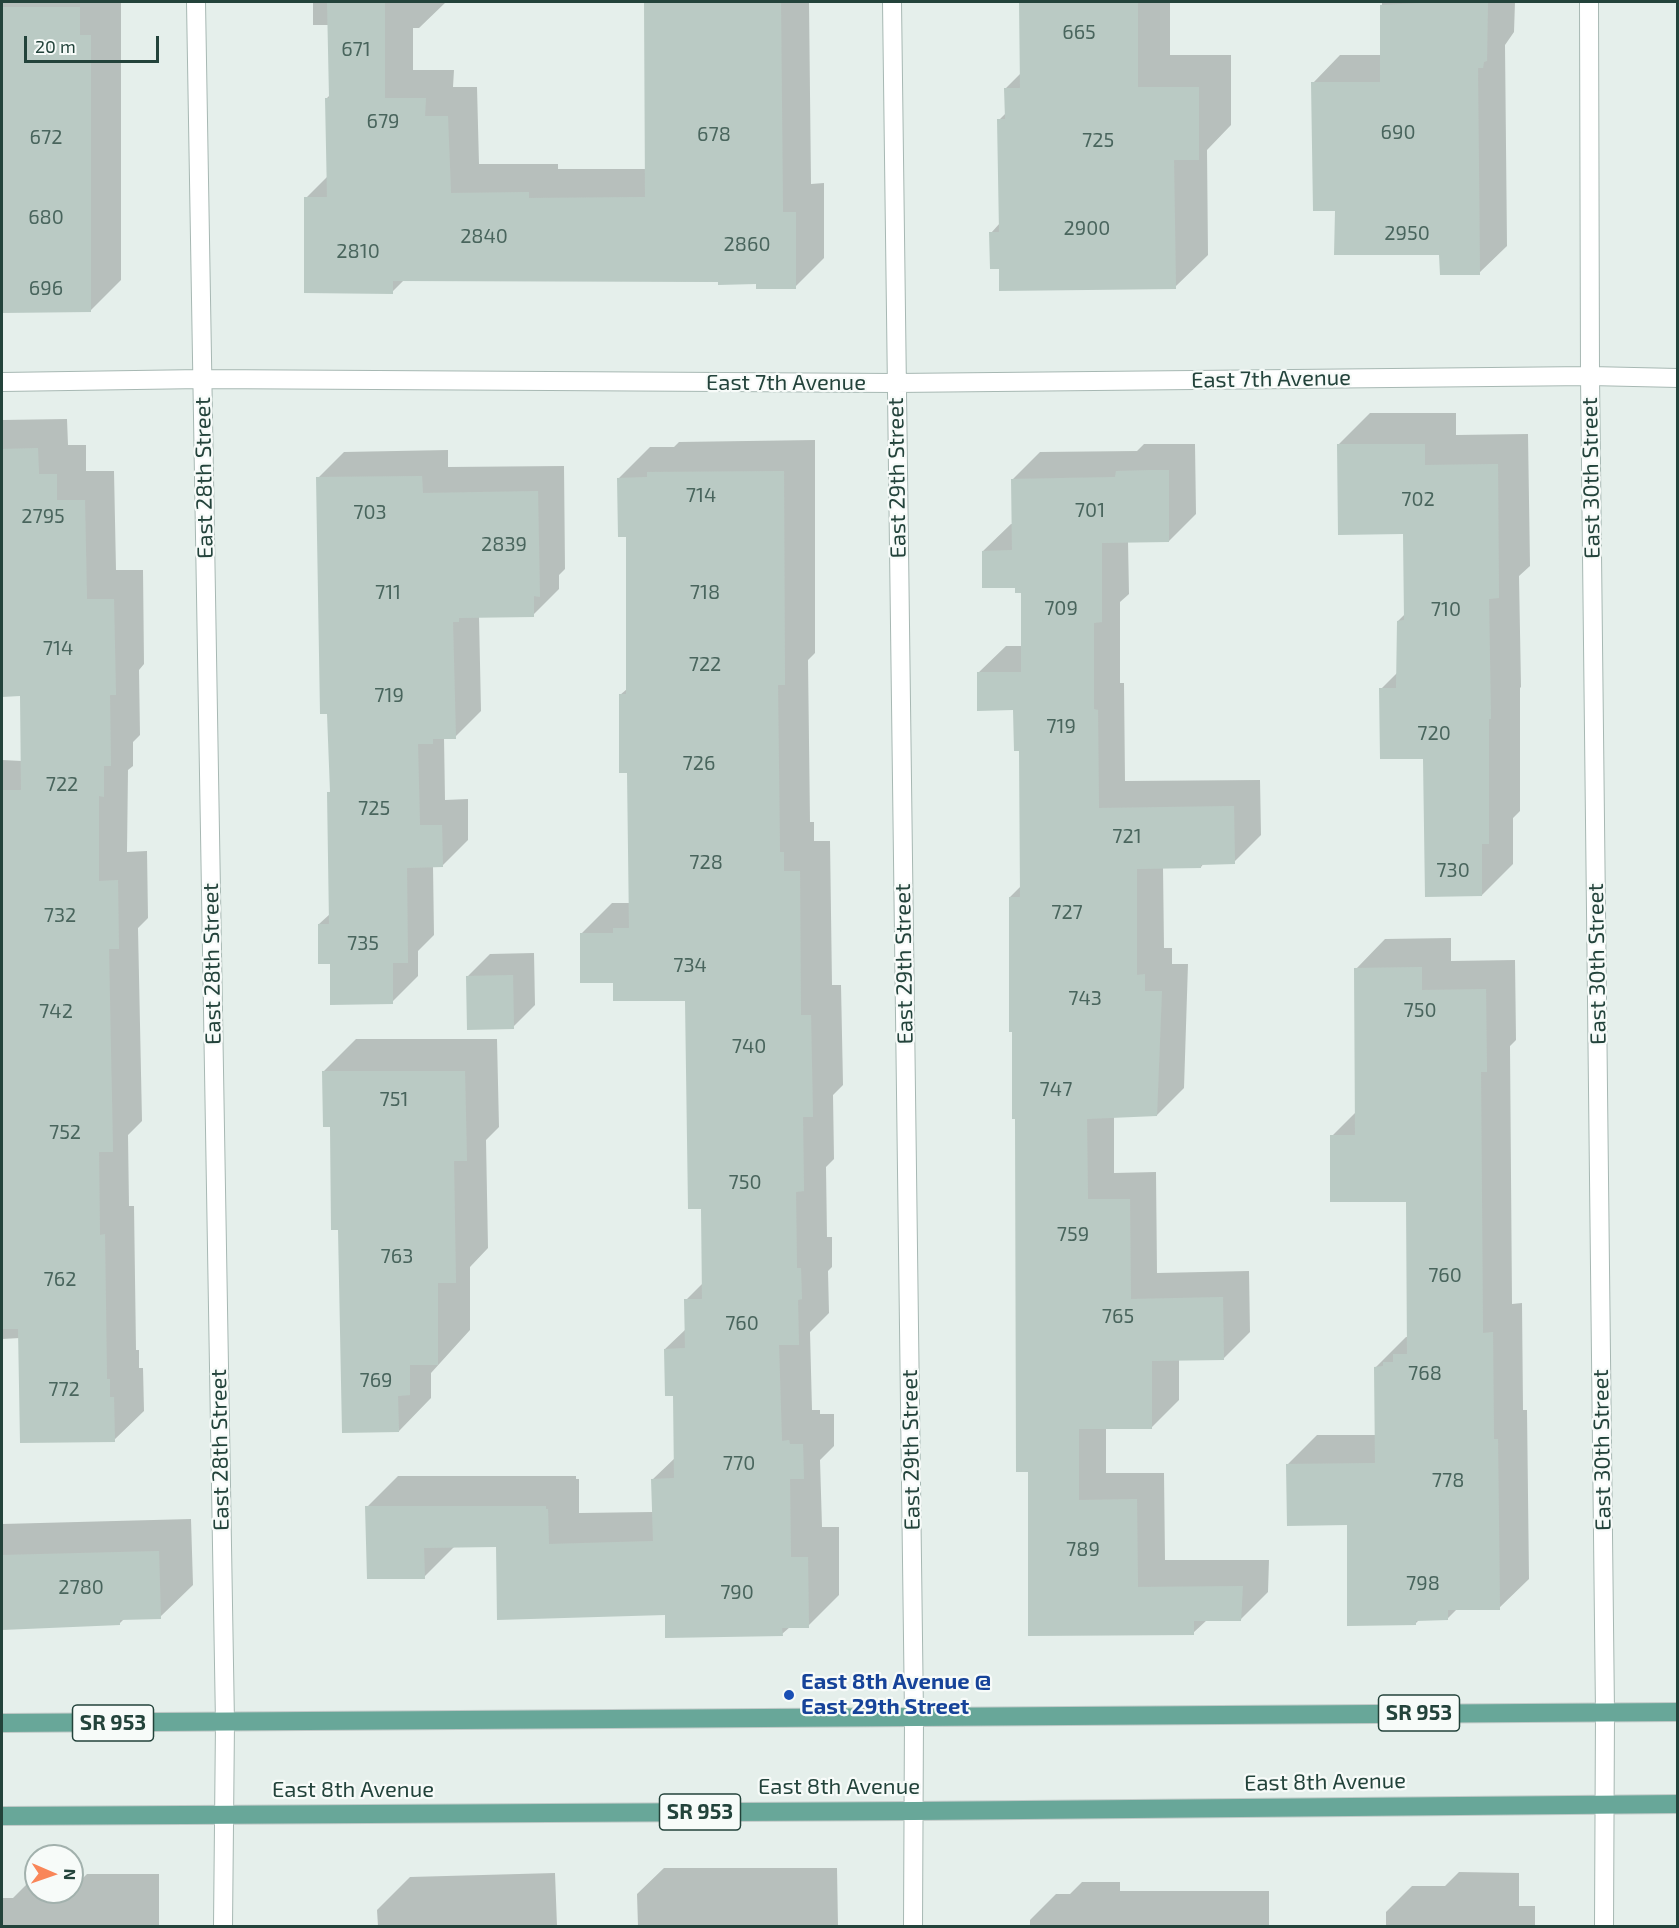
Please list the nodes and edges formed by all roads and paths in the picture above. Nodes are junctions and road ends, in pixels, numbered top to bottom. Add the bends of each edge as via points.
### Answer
1 (196, 2) edge
2 (892, 2) edge
3 (1589, 2) edge
4 (1590, 376) junction
5 (1677, 378) edge
6 (202, 379) junction
7 (2, 382) edge
8 (896, 383) junction
9 (1605, 1712) junction
10 (1677, 1712) edge
11 (914, 1716) junction
12 (225, 1722) junction
13 (2, 1723) edge
14 (1605, 1804) junction
15 (1677, 1804) edge
16 (914, 1811) junction
17 (224, 1815) junction
18 (2, 1816) edge
19 (223, 1926) edge
20 (913, 1926) edge
21 (1604, 1926) edge

1 - 6 street, East 28th Street
2 - 8 street, East 29th Street
3 - 4 street, East 30th Street
4 - 5 street, East 7th Avenue
4 - 8 street, East 7th Avenue
4 - 9 street, East 30th Street
6 - 7 street, East 7th Avenue
6 - 8 street, East 7th Avenue
6 - 12 street, East 28th Street
8 - 11 street, East 29th Street
9 - 10 main road, SR 953
9 - 11 main road, SR 953
9 - 14 street, East 30th Street
11 - 12 main road, SR 953
11 - 16 street, East 29th Street
12 - 13 main road, SR 953
12 - 17 street, East 28th Street
14 - 15 main road, East 8th Avenue / SR 953
14 - 16 main road, East 8th Avenue / SR 953
14 - 21 street, East 30th Street
16 - 17 main road, East 8th Avenue / SR 953
16 - 20 street, East 29th Street
17 - 18 main road, East 8th Avenue / SR 953
17 - 19 street, East 28th Street

